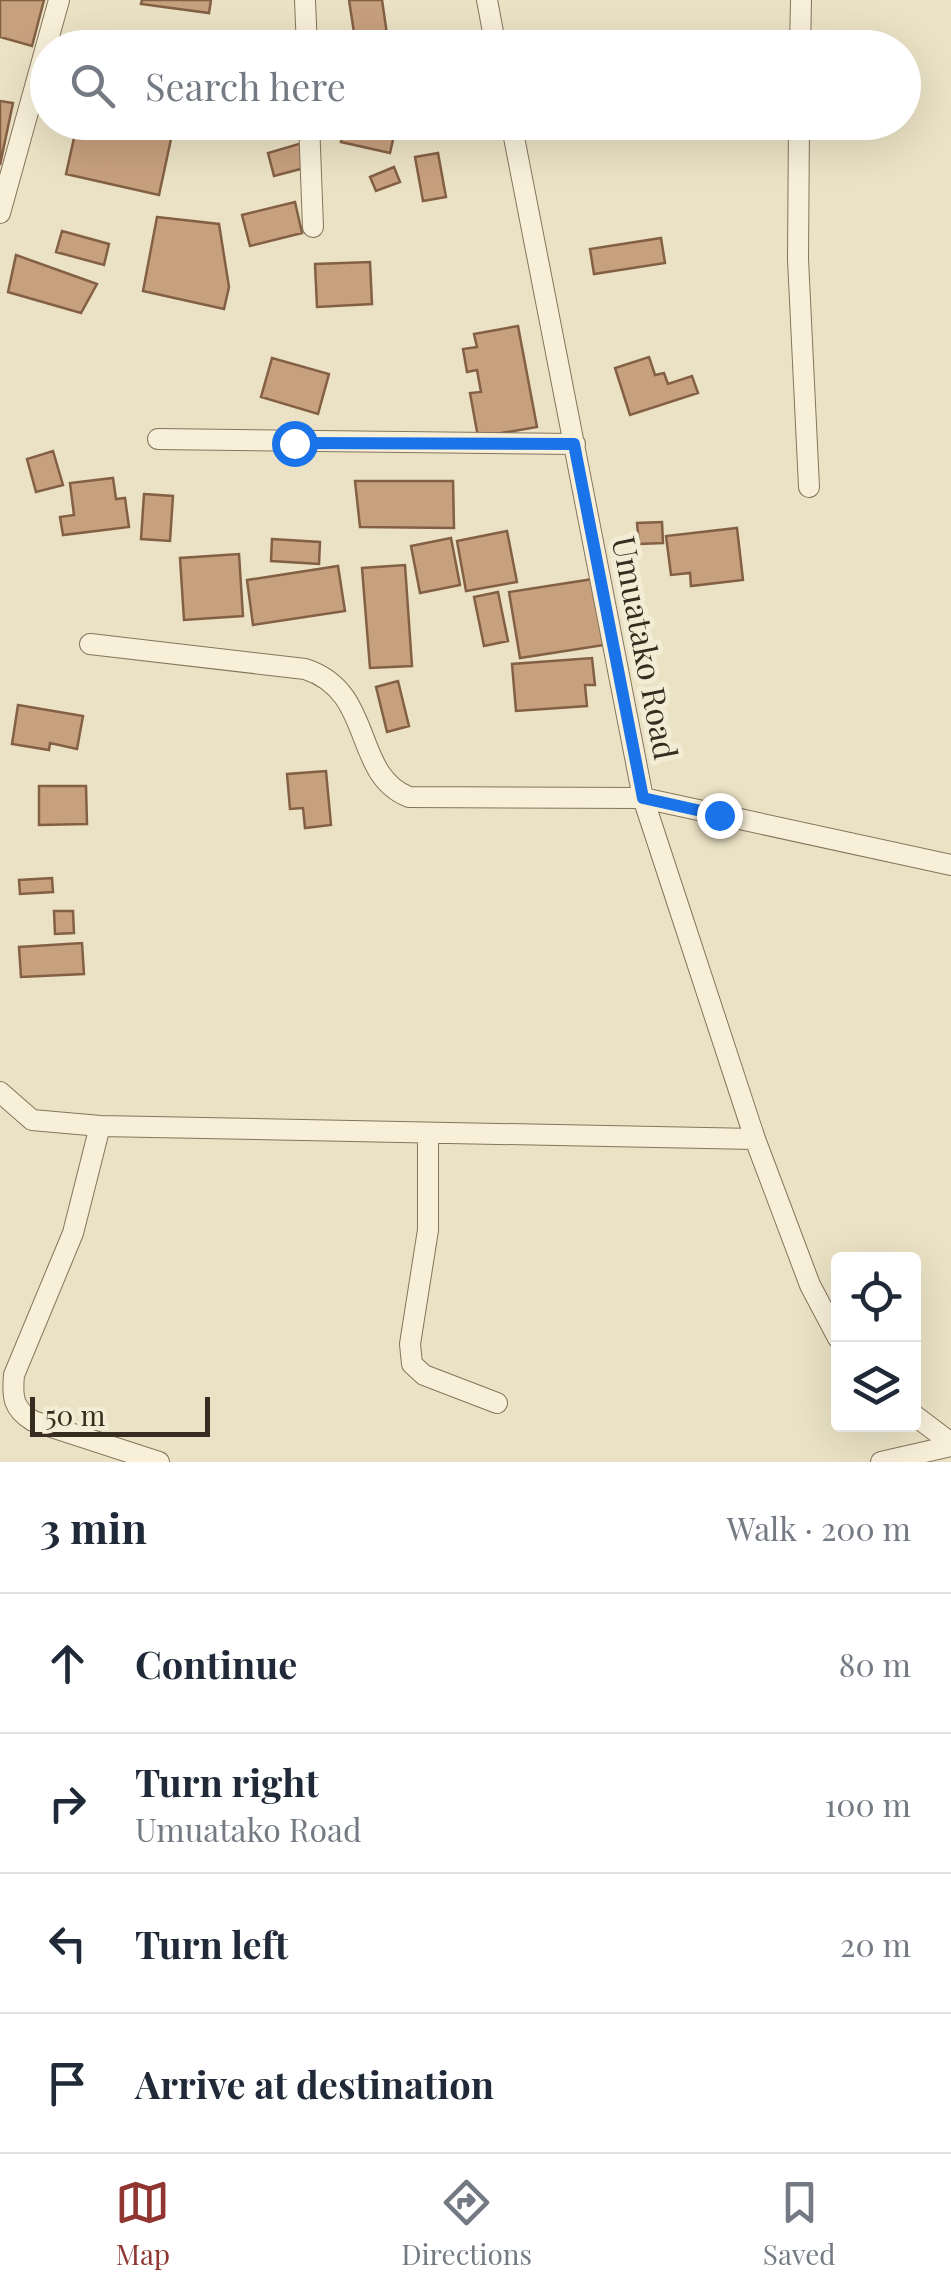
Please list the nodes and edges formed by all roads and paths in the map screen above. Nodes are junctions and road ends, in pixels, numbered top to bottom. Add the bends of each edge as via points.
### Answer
1 (59, 0) edge
2 (305, 0) edge
3 (487, 0) edge
4 (801, 0) edge
5 (51, 30) edge
6 (306, 30) edge
7 (493, 30) edge
8 (800, 30) edge
9 (30, 105) edge
10 (311, 140) edge
11 (515, 140) edge
12 (799, 140) edge
13 (0, 214) edge
14 (313, 227) dead end
15 (158, 440) dead end
16 (574, 444) junction
17 (809, 487) dead end
18 (90, 644) dead end
19 (643, 798) junction
20 (950, 860) edge
21 (0, 1092) edge
22 (100, 1126) junction
23 (428, 1132) junction
24 (755, 1139) junction
25 (831, 1324) edge
26 (497, 1404) dead end
27 (921, 1420) edge
28 (951, 1444) edge
29 (159, 1462) edge
30 (881, 1462) edge

1 - 5 street
2 - 6 street
3 - 7 street
4 - 8 street
9 - 13 street
10 - 14 street
11 - 16 street, Umuatako Road
12 - 17 street
15 - 16 street
16 - 19 street, Umuatako Road
18 - 19 street via 325,675 350,702 382,778 409,797
19 - 20 street
19 - 24 street, Umuatako Road
21 - 22 street via 32,1120
22 - 23 street
22 - 29 street via 73,1232 14,1376 12,1396 19,1413 33,1421
23 - 24 street
23 - 26 street via 428,1230 412,1364
24 - 25 street, Umuatako Road
27 - 28 street
28 - 30 street

